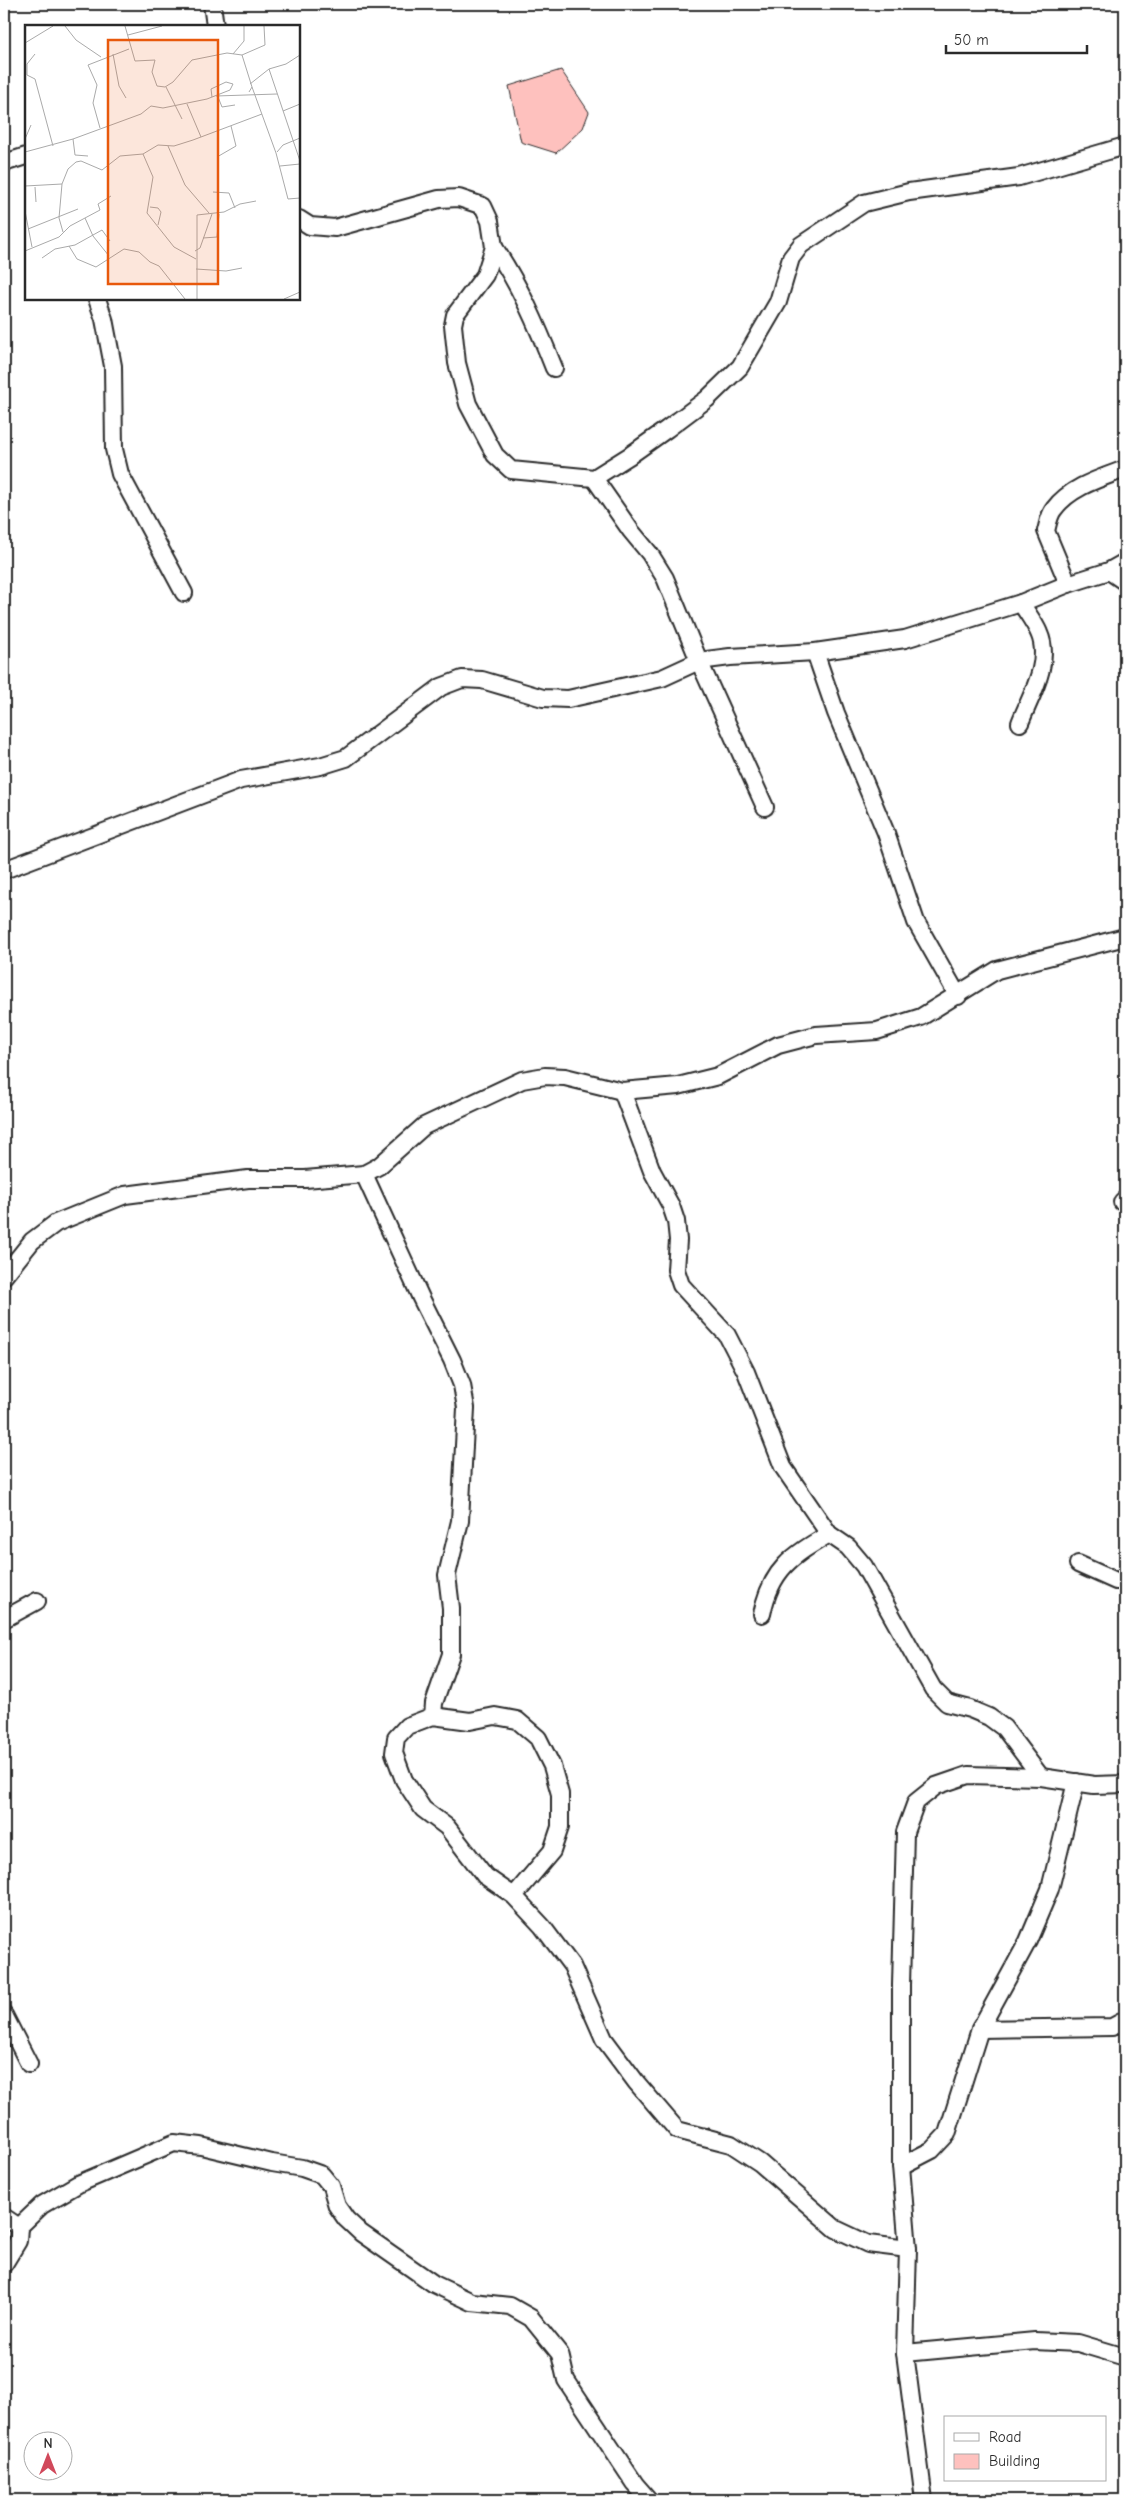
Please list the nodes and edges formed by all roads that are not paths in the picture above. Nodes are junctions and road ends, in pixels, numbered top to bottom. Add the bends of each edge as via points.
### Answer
1 (212, 4) edge
2 (215, 25) edge
3 (1125, 146) edge
4 (25, 156) edge
5 (4, 162) edge
6 (300, 220) edge
7 (494, 247) junction
8 (97, 300) edge
9 (554, 368) dead end
10 (1125, 469) edge
11 (594, 478) junction
12 (1125, 562) edge
13 (1109, 571) junction
14 (1125, 582) edge
15 (1068, 584) junction
16 (184, 593) dead end
17 (1021, 603) junction
18 (815, 652) junction
19 (699, 661) junction
20 (1020, 723) dead end
21 (764, 807) dead end
22 (4, 870) edge
23 (1125, 937) edge
24 (958, 996) junction
25 (622, 1091) junction
26 (364, 1174) junction
27 (4, 1276) edge
28 (829, 1534) junction
29 (1078, 1564) dead end
30 (1125, 1581) edge
31 (37, 1601) dead end
32 (762, 1614) dead end
33 (4, 1619) edge
34 (433, 1716) junction
35 (1042, 1777) junction
36 (1076, 1782) junction
37 (1125, 1784) edge
38 (514, 1896) junction
39 (4, 2015) edge
40 (1125, 2020) edge
41 (980, 2029) junction
42 (29, 2064) dead end
43 (901, 2166) junction
44 (4, 2217) edge
45 (19, 2227) junction
46 (908, 2249) junction
47 (4, 2264) edge
48 (905, 2353) junction
49 (1125, 2357) edge
50 (649, 2500) edge
51 (924, 2500) edge

1 - 2 street
3 - 11 street via 1019,177 909,192 864,203 802,245 791,258 778,302 740,367 707,399 630,456
4 - 5 street
6 - 7 street via 310,226 335,228 439,199 459,198 482,206 490,221
7 - 9 street via 516,280
7 - 11 street via 485,275 455,315 453,325 457,363 468,404 495,455 511,470
8 - 16 street via 112,366 114,449 120,474
10 - 15 street via 1092,482 1052,510 1046,531
11 - 19 street via 665,578
12 - 13 street
13 - 14 street
13 - 15 street
15 - 17 street
17 - 18 street via 905,640
17 - 20 street via 1040,634 1044,652 1042,668
18 - 19 street
18 - 24 street via 836,714 886,833 916,922
19 - 21 street
19 - 22 street via 662,678 568,699 543,698 472,678 450,682 346,758 241,780
23 - 24 street via 997,970
24 - 25 street via 921,1017 877,1031 816,1035 778,1045 718,1076 678,1086
25 - 26 street via 565,1077 522,1080 424,1126 379,1166
25 - 28 street via 652,1171 676,1221 676,1270 681,1286 727,1334 746,1372 783,1467
26 - 27 street via 248,1179 125,1195 56,1223 32,1241
26 - 34 street via 452,1360 466,1408 460,1521 447,1575 451,1654 434,1703
28 - 32 street via 797,1553 771,1582
28 - 35 street via 848,1547 864,1566 933,1689 946,1702 988,1717 1004,1728
29 - 30 street via 1116,1581
31 - 33 street
34 - 38 street via 407,1726 396,1738 394,1753 404,1780 423,1809 447,1827 485,1876
34 - 38 street via 470,1721 495,1716 517,1720 538,1738 552,1766 560,1794 560,1827 552,1851
35 - 36 street
35 - 43 street via 968,1775 936,1786 916,1802 905,1832
36 - 37 street
36 - 41 street via 1050,1889 1028,1941
38 - 46 street via 572,1966 604,2039 677,2130 731,2144 760,2163 836,2229 868,2244
39 - 42 street
40 - 41 street via 1112,2027
41 - 43 street via 947,2134 932,2150
43 - 46 street
44 - 45 street
45 - 47 street via 18,2241
45 - 50 street via 42,2205 78,2184 174,2143 302,2168 322,2176 331,2186 337,2206 346,2219 434,2284 472,2302 510,2306 531,2318 560,2354 566,2380
46 - 48 street
48 - 49 street via 1035,2341 1078,2343
48 - 51 street

